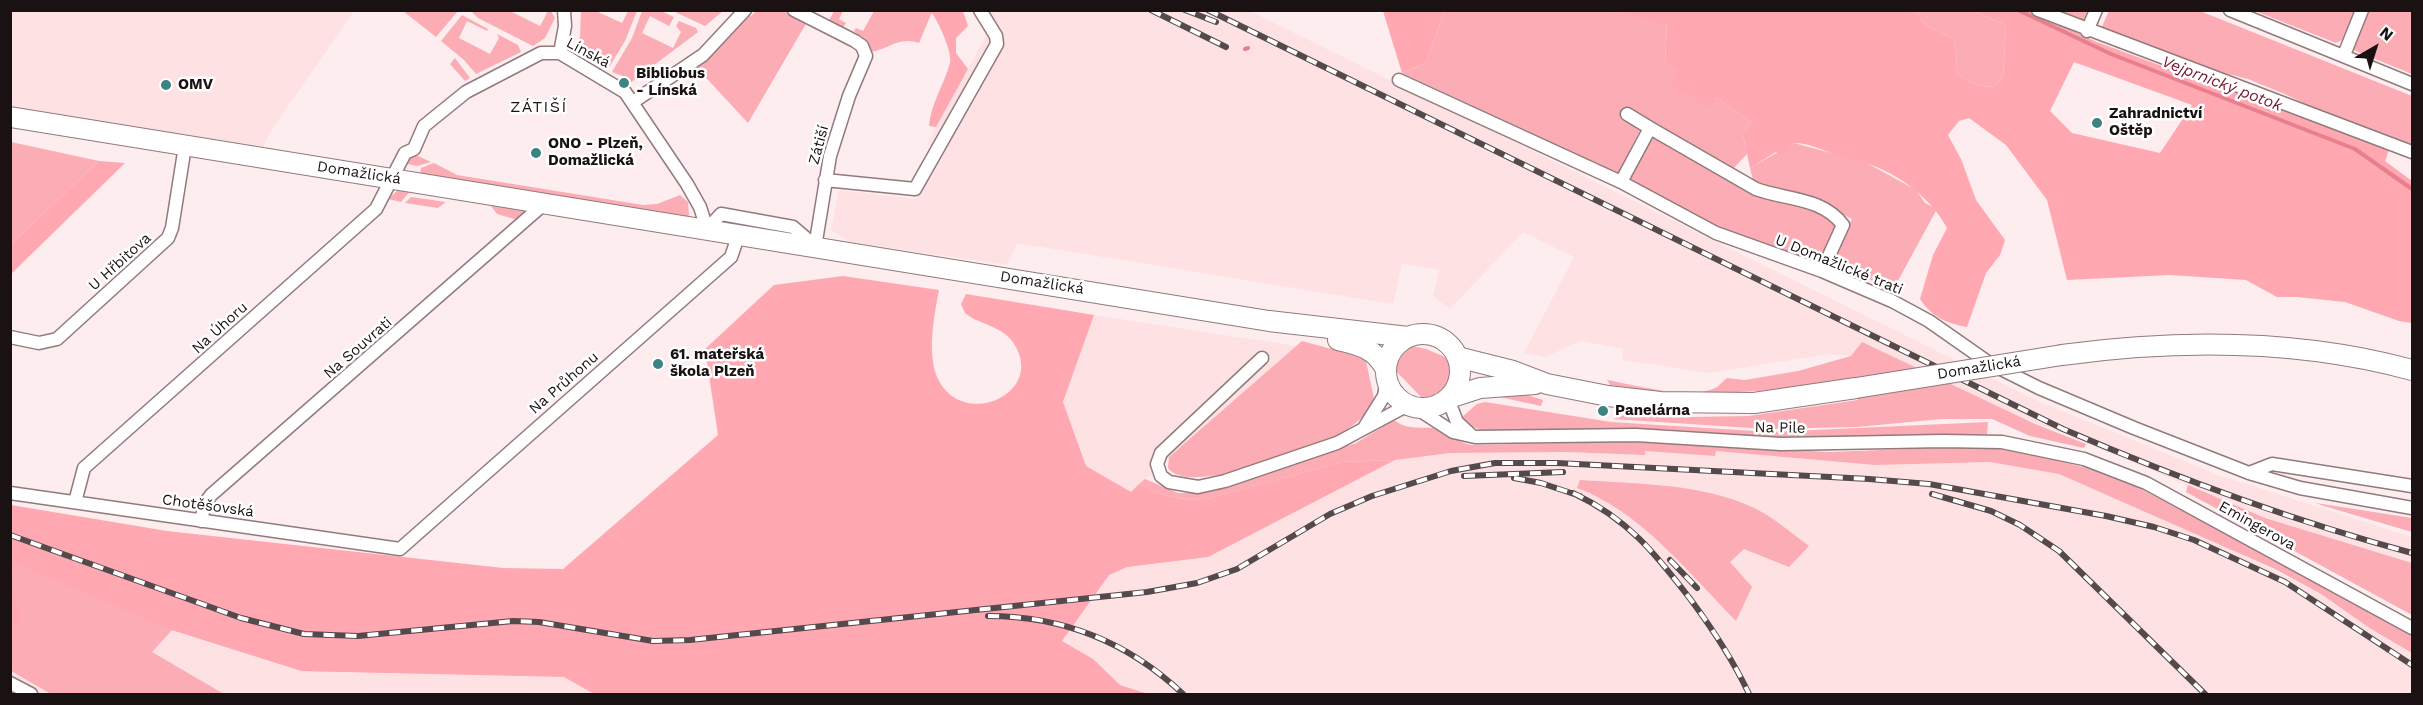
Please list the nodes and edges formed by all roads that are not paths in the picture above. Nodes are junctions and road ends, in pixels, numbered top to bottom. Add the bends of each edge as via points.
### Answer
1 (564, 10) edge
2 (745, 10) edge
3 (794, 10) edge
4 (980, 10) edge
5 (2038, 10) edge
6 (2096, 10) edge
7 (2230, 10) edge
8 (2362, 10) edge
9 (2087, 31) junction
10 (560, 53) junction
11 (2344, 55) junction
12 (1399, 80) dead end
13 (2412, 84) edge
14 (633, 102) junction
15 (1627, 114) dead end
16 (10, 117) edge
17 (1650, 128) junction
18 (184, 146) junction
19 (2412, 152) edge
20 (392, 179) junction
21 (825, 180) junction
22 (1621, 182) junction
23 (545, 203) junction
24 (707, 229) junction
25 (739, 234) junction
26 (815, 247) junction
27 (1822, 271) junction
28 (1269, 321) junction
29 (10, 337) edge
30 (1408, 337) junction
31 (1457, 357) junction
32 (1262, 358) dead end
33 (2412, 370) edge
34 (1386, 375) junction
35 (1547, 384) junction
36 (1448, 398) junction
37 (1412, 406) junction
38 (1363, 429) junction
39 (1475, 437) junction
40 (2084, 459) joint
41 (2249, 473) junction
42 (2412, 486) edge
43 (10, 493) edge
44 (75, 502) junction
45 (2412, 507) edge
46 (201, 521) junction
47 (400, 549) joint
48 (2412, 628) edge
49 (10, 683) edge
50 (31, 694) edge

1 - 10 street
2 - 14 street via 702,55
3 - 21 street, Zátiší via 855,41 866,56 849,96
4 - 21 street via 997,44 915,189
5 - 9 street
6 - 9 street
7 - 11 street
8 - 11 street
9 - 19 street
10 - 14 street, Línská via 615,86
10 - 20 street, Línská via 531,58 481,82 448,105 424,126 414,149 405,153
11 - 13 street
12 - 22 street, U Domažlické trati
14 - 24 street, Línská via 687,184
15 - 17 street
16 - 18 main road, Domažlická
17 - 22 street
17 - 27 street via 1755,189 1809,201 1836,215 1843,225
18 - 20 main road, Domažlická
18 - 29 street, U Hřbitova via 168,238 57,339 39,342
20 - 23 main road, Domažlická
20 - 44 street, Na Úhoru via 371,213 84,468
21 - 26 street, Zátiší
22 - 27 street, U Domažlické trati via 1716,234
23 - 24 main road, Domažlická
23 - 46 street, Na Souvrati via 211,495
24 - 25 main road, Domažlická
24 - 26 street via 721,214 743,216 793,227
25 - 26 main road, Domažlická
25 - 47 street, Na Průhonu via 731,257
26 - 28 main road, Domažlická
27 - 41 street, U Domažlické trati via 1892,301 1929,321 1989,363 2039,388
28 - 30 main road, Domažlická
28 - 34 main road, Domažlická via 1362,346 1378,357
30 - 31 main road, Domažlická via 1435,336 1448,344
30 - 34 main road via 1390,354
31 - 35 main road, Domažlická
31 - 36 main road via 1460,374
32 - 38 street via 1161,453 1157,464 1161,476 1169,482 1198,487 1337,443
33 - 35 main road, Domažlická, bridge via 2349,356 2255,345 2153,345 2062,355 1765,402 1704,404 1608,396
34 - 37 main road, Domažlická via 1394,394
34 - 38 street via 1384,396
35 - 36 main road, Domažlická via 1490,387
36 - 37 main road, Domažlická via 1433,407
36 - 39 street via 1457,422
37 - 38 street
37 - 39 street, Na Pile via 1453,432
39 - 40 street, Na Pile via 1636,435 1780,444 1971,440 2036,447
40 - 48 street, Emingerova via 2165,493
41 - 42 street via 2272,464
41 - 45 street, U Domažlické trati via 2300,488
43 - 44 street, Chotěšovská
44 - 46 street, Chotěšovská
46 - 47 street, Chotěšovská
49 - 50 street

